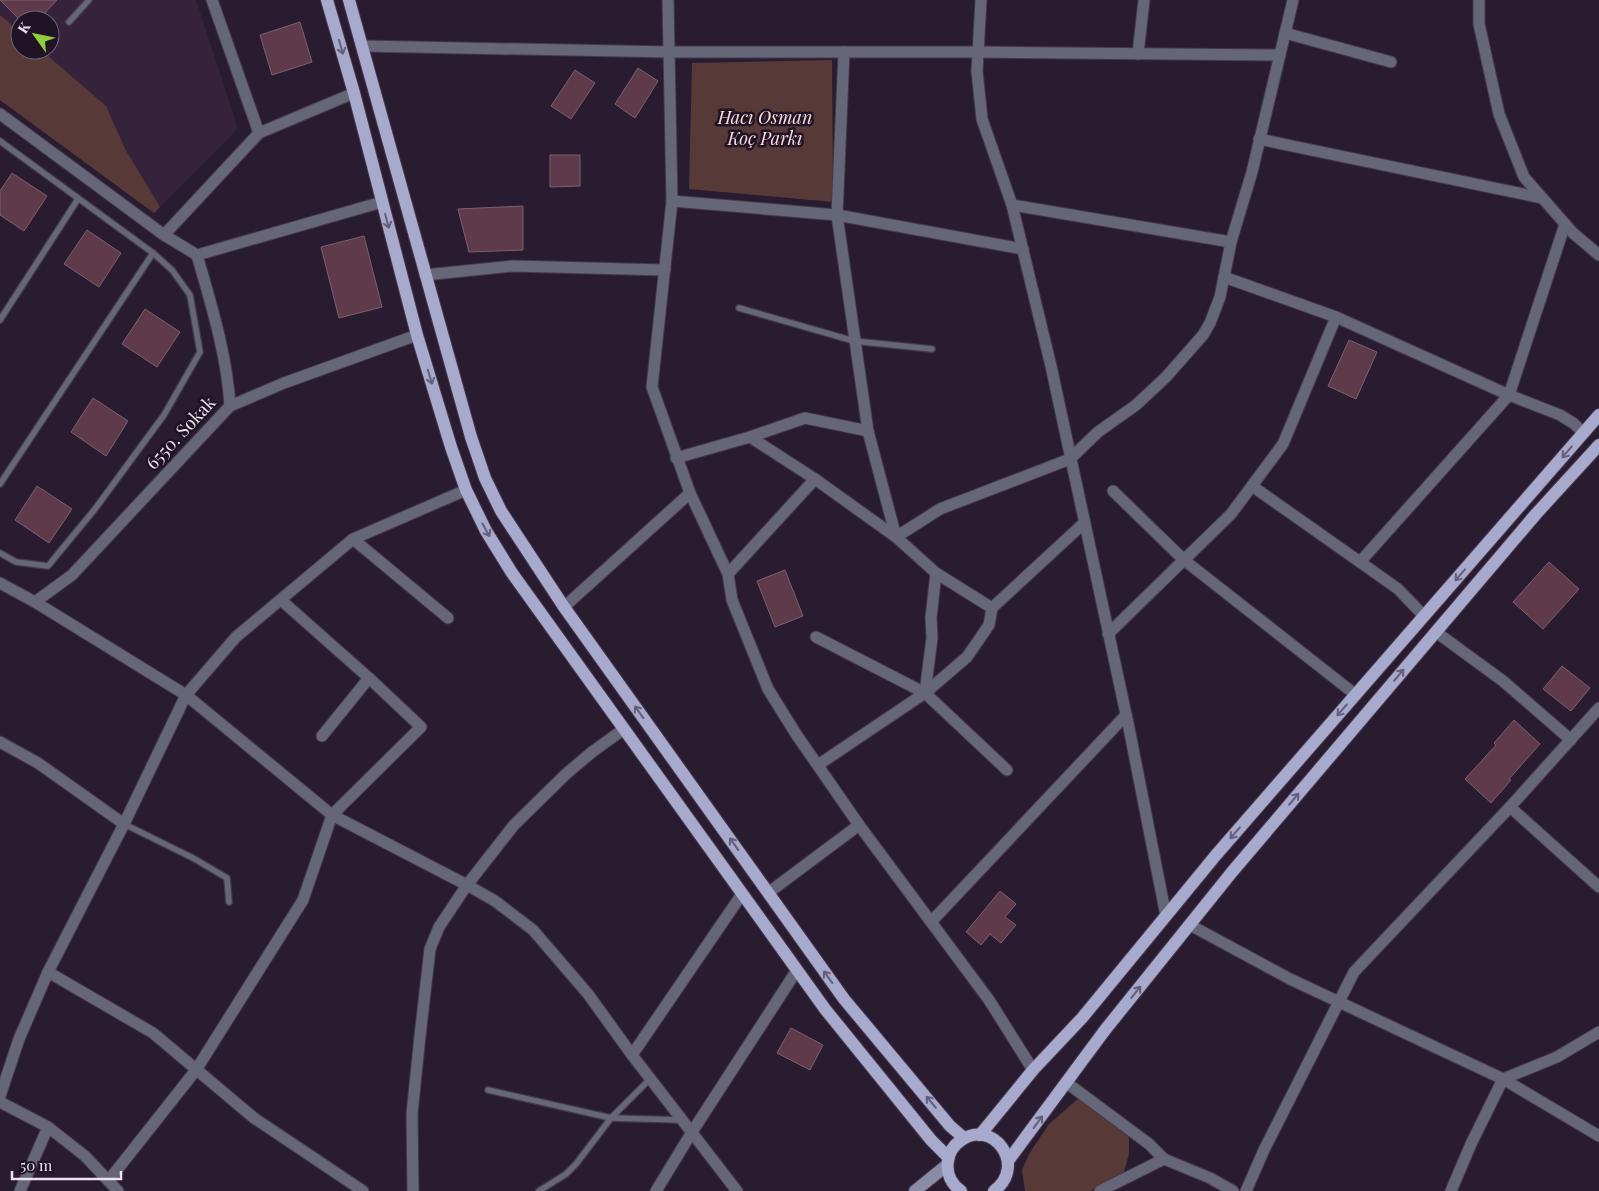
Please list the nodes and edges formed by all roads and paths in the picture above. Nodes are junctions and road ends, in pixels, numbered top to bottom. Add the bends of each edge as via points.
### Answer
1 (89, 0) edge
2 (212, 0) edge
3 (327, 0) edge
4 (349, 0) edge
5 (668, 0) edge
6 (981, 0) edge
7 (1144, 0) edge
8 (1293, 0) edge
9 (1480, 0) edge
10 (69, 22) dead end
11 (1285, 33) junction
12 (362, 46) junction
13 (670, 52) junction
14 (844, 52) junction
15 (978, 52) junction
16 (1138, 54) junction
17 (1280, 55) junction
18 (1391, 62) dead end
19 (354, 93) junction
20 (0, 114) edge
21 (259, 133) junction
22 (1260, 139) junction
23 (0, 141) edge
24 (1542, 198) junction
25 (78, 199) junction
26 (672, 201) junction
27 (382, 202) junction
28 (1012, 205) junction
29 (837, 215) junction
30 (1564, 224) junction
31 (164, 234) junction
32 (1231, 242) junction
33 (1023, 249) junction
34 (153, 253) junction
35 (197, 255) junction
36 (1599, 255) edge
37 (665, 270) junction
38 (425, 275) junction
39 (1224, 277) junction
40 (739, 308) dead end
41 (1336, 317) junction
42 (0, 320) edge
43 (417, 335) junction
44 (854, 341) junction
45 (932, 349) dead end
46 (1510, 395) junction
47 (230, 406) junction
48 (1599, 415) edge
49 (868, 431) junction
50 (1584, 433) junction
51 (750, 437) junction
52 (1599, 444) edge
53 (676, 458) junction
54 (1070, 459) junction
55 (815, 479) junction
56 (0, 484) edge
57 (1252, 486) junction
58 (466, 490) junction
59 (1113, 491) dead end
60 (690, 494) junction
61 (1084, 523) junction
62 (896, 537) junction
63 (353, 539) junction
64 (0, 553) edge
65 (1184, 560) junction
66 (1360, 562) junction
67 (936, 573) junction
68 (728, 574) junction
69 (0, 583) edge
70 (281, 600) junction
71 (36, 602) junction
72 (564, 607) junction
73 (992, 608) junction
74 (1424, 616) junction
75 (448, 618) dead end
76 (1436, 632) junction
77 (1108, 634) junction
78 (816, 637) dead end
79 (369, 678) junction
80 (925, 693) junction
81 (186, 695) junction
82 (1356, 695) junction
83 (1599, 708) edge
84 (1126, 715) junction
85 (624, 729) junction
86 (322, 736) dead end
87 (1570, 740) junction
88 (0, 742) edge
89 (818, 765) junction
90 (1007, 770) dead end
91 (1510, 807) junction
92 (332, 815) junction
93 (124, 824) junction
94 (859, 825) junction
95 (468, 885) junction
96 (1599, 887) edge
97 (768, 893) junction
98 (742, 894) junction
99 (229, 902) dead end
100 (1166, 916) junction
101 (931, 922) junction
102 (1190, 925) junction
103 (797, 970) junction
104 (48, 972) junction
105 (1339, 1002) junction
106 (1599, 1032) edge
107 (632, 1055) junction
108 (196, 1070) junction
109 (1033, 1070) junction
110 (650, 1078) junction
111 (1503, 1079) junction
112 (1067, 1082) junction
113 (488, 1090) dead end
114 (0, 1096) edge
115 (0, 1102) edge
116 (611, 1118) junction
117 (682, 1120) junction
118 (48, 1127) junction
119 (692, 1132) junction
120 (980, 1135) junction
121 (1599, 1136) edge
122 (964, 1138) junction
123 (1164, 1159) junction
124 (948, 1161) junction
125 (1008, 1161) junction
126 (109, 1180) junction
127 (1001, 1188) edge
128 (20, 1191) edge
129 (118, 1191) edge
130 (363, 1191) edge
131 (413, 1191) edge
132 (539, 1191) edge
133 (656, 1191) edge
134 (737, 1191) edge
135 (915, 1191) edge
136 (961, 1191) edge
137 (1100, 1191) edge
138 (1233, 1191) edge
139 (1246, 1191) edge
140 (1451, 1191) edge

1 - 10 lane
2 - 21 street
3 -> 19 main road
4 - 12 main road
5 - 13 street
6 - 15 street
7 - 16 street
8 - 11 street
9 - 24 street via 1478,24 1499,114 1524,176
11 - 17 street
11 - 18 street
12 - 13 street
12 - 38 main road
13 - 14 street
13 - 26 street
14 - 15 street
14 - 29 street
15 - 16 street
15 - 28 street via 982,119
16 - 17 street
17 - 22 street
19 - 21 street
19 - 27 main road
20 - 31 street
21 - 31 street
22 - 24 street
22 - 32 street
23 - 25 lane
24 - 30 street
25 - 34 lane
25 - 42 lane
26 - 29 street
26 - 37 street
27 - 35 street
27 -> 43 main road
28 - 32 street
28 - 33 street
29 - 33 street
29 - 44 street
30 - 36 street
30 - 46 street
31 - 35 street
32 - 39 street
33 - 54 street
34 - 56 lane
34 - 64 lane via 172,270 190,295 200,352 164,415 95,509 48,566 16,562
35 - 47 street via 229,384
37 - 38 street via 512,266
37 - 53 street via 652,387
38 - 72 main road via 470,437 485,478 501,511
39 - 41 street
39 - 54 street via 1220,297 1203,335 1142,400 1098,432
40 - 44 lane
41 - 46 street
41 - 57 street via 1283,444
43 - 47 street, 6550. Sokak
43 -> 58 main road
44 - 45 lane
44 - 49 street
46 - 50 street via 1560,415
46 - 66 street
47 - 71 street, 6550. Sokak via 72,575
48 - 50 main road
49 - 51 street via 804,418
49 - 62 street
50 -> 74 main road
51 - 53 street
51 - 55 street
52 - 76 main road
53 - 60 street
54 - 61 street
54 - 62 street via 940,509
55 - 62 street
55 - 68 street
57 - 65 street via 1231,514
57 - 66 street
58 - 63 street
58 -> 85 main road via 512,573
59 - 65 street
60 - 68 street
60 - 72 street
61 - 73 street
61 - 77 street
62 - 67 street
63 - 70 street
63 - 75 street
65 - 77 street
65 - 82 street
66 - 74 street via 1398,589
67 - 73 street
67 - 80 street
68 - 89 street via 732,600 768,689
69 - 71 street
70 - 79 street
70 - 81 street via 236,637
71 - 81 street
97 -> 72 main road
73 - 80 street via 989,625 967,657
74 - 82 main road
76 - 87 street via 1503,681
102 -> 76 main road
77 - 84 street
78 - 80 street
79 - 86 street
79 - 92 street via 421,727
80 - 89 street
80 - 90 street
81 - 92 street
81 - 93 street
82 -> 100 main road
83 - 87 street
84 - 100 street
84 - 101 street
85 - 95 street via 566,774 514,825
85 - 98 main road
87 - 91 street
88 - 93 street via 38,763
89 - 94 street
91 - 96 street
91 - 105 street via 1354,972
92 - 95 street
92 - 108 street via 303,900
93 - 99 lane via 227,878
93 - 104 street
94 - 97 street
94 - 101 street
95 - 107 street via 533,930 588,994
95 - 131 street via 439,927 430,949 412,1114
122 -> 97 main road via 950,1126 844,999
98 - 103 main road
98 - 107 street
100 - 109 main road via 1082,1018
101 - 109 street via 989,1000
102 - 105 street via 1258,963
112 -> 102 main road
103 - 119 street
103 - 124 main road
104 - 108 street via 153,1033
104 - 114 street via 19,1039
105 - 111 street
105 - 139 street
106 - 111 street via 1557,1057
107 - 110 street
108 - 126 street
108 - 130 street via 254,1118
109 - 120 main road
110 - 116 lane
110 - 117 street
111 - 121 street
111 - 140 street
112 - 123 street via 1150,1144
125 -> 112 main road
113 - 116 lane
115 - 118 street
116 - 117 lane
116 - 132 lane via 576,1164
117 - 119 street
118 - 126 street via 86,1156
118 - 128 street
119 - 133 street
119 - 134 street
120 - 122 main road
120 - 125 main road via 995,1140
122 - 124 main road via 952,1150
123 - 137 street
123 - 138 street
124 - 135 main road
124 - 136 main road via 951,1181
125 - 127 main road
126 - 129 street

